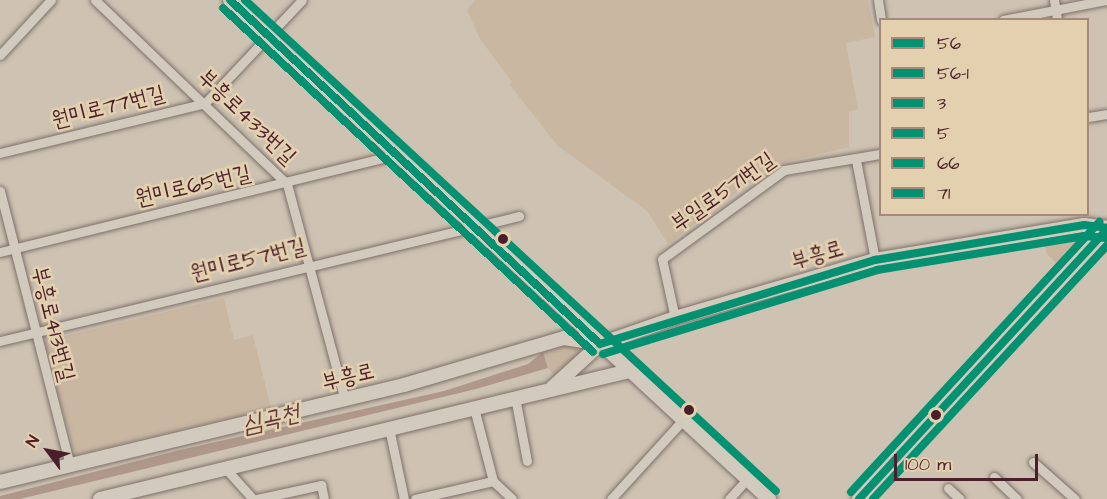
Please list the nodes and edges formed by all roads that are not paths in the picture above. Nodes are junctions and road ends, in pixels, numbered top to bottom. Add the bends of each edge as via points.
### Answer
1 (51, 0) edge
2 (95, 0) edge
3 (230, 0) edge
4 (302, 0) edge
5 (878, 0) edge
6 (1054, 0) edge
7 (1107, 0) edge
8 (1057, 15) edge
9 (881, 18) edge
10 (1025, 18) edge
11 (268, 36) junction
12 (0, 55) edge
13 (205, 103) junction
14 (1107, 114) edge
15 (1089, 117) edge
16 (0, 153) edge
17 (879, 154) edge
18 (395, 155) junction
19 (856, 160) junction
20 (287, 183) junction
21 (0, 191) edge
22 (519, 216) dead end
23 (471, 226) junction
24 (1107, 229) edge
25 (14, 249) junction
26 (0, 252) edge
27 (875, 260) junction
28 (310, 265) junction
29 (675, 318) junction
30 (35, 333) junction
31 (0, 341) edge
32 (600, 344) junction
33 (629, 370) junction
34 (552, 388) junction
35 (515, 397) junction
36 (345, 400) junction
37 (474, 408) junction
38 (683, 420) junction
39 (389, 428) junction
40 (527, 461) dead end
41 (1033, 462) dead end
42 (70, 466) junction
43 (226, 469) junction
44 (994, 477) dead end
45 (747, 479) junction
46 (493, 481) junction
47 (0, 482) edge
48 (948, 488) dead end
49 (100, 499) edge
50 (255, 499) edge
51 (324, 499) edge
52 (404, 499) edge
53 (415, 499) edge
54 (512, 499) edge
55 (611, 499) edge
56 (729, 499) edge
57 (769, 499) edge
58 (859, 499) edge
59 (960, 499) edge
60 (1017, 499) edge
61 (1075, 499) edge

1 - 12 street
2 - 13 street, 부흥로433번길
3 - 11 street
4 - 11 street
5 - 9 street
6 - 8 street
7 - 8 street
8 - 10 street
11 - 13 street
11 - 18 street
13 - 16 street, 원미로77번길
13 - 20 street, 부흥로433번길
14 - 15 street
17 - 19 street, 부일로571번길
18 - 20 street, 원미로65번길
18 - 23 street
19 - 27 street, 부흥로
19 - 29 street, 부일로571번길 via 784,170 662,259
20 - 25 street, 원미로65번길
20 - 28 street, 부흥로433번길
21 - 25 street, 부흥로413번길
22 - 23 street, 원미로57번길
23 - 28 street, 원미로57번길
23 - 32 street
24 - 27 street, 부흥로 via 1084,225
24 - 58 street
25 - 26 street, 원미로65번길
25 - 30 street, 부흥로413번길
27 - 29 street, 부흥로
28 - 30 street, 원미로57번길
28 - 36 street, 부흥로433번길
29 - 32 street, 부흥로
30 - 31 street, 원미로57번길
30 - 42 street, 부흥로413번길
32 - 33 street
32 - 34 street, 부흥로
32 - 36 street, 부흥로 via 564,338
33 - 34 street, 부흥로
33 - 38 street
34 - 35 street, 부흥로
35 - 37 street, 부흥로
35 - 40 street
36 - 42 street, 부흥로
37 - 39 street, 부흥로
37 - 46 street
38 - 45 street
38 - 55 street
39 - 43 street, 부흥로
39 - 52 street
41 - 61 street
42 - 47 street, 부흥로
43 - 49 street, 부흥로
43 - 50 street
44 - 60 street
45 - 56 street
45 - 57 street
46 - 53 street
46 - 54 street
48 - 59 street
50 - 51 street via 321,485

